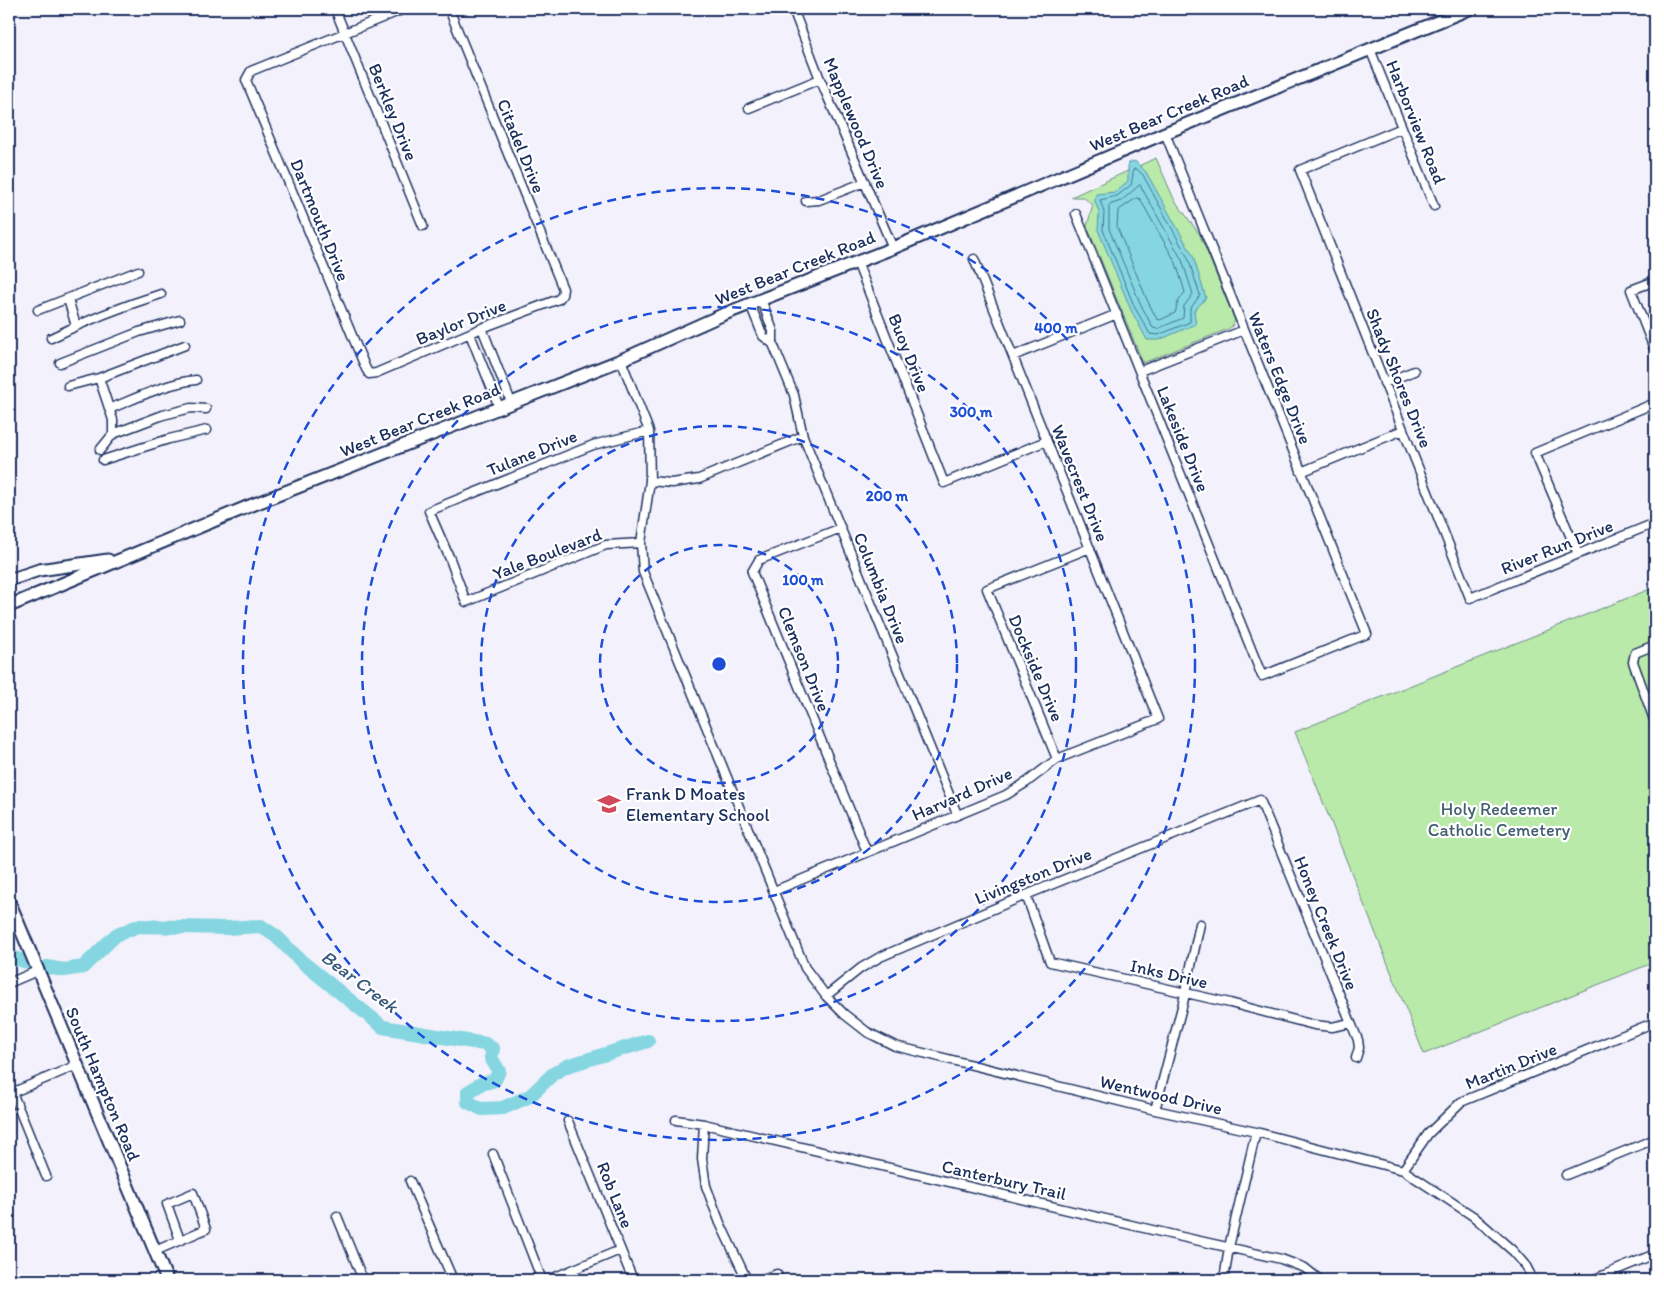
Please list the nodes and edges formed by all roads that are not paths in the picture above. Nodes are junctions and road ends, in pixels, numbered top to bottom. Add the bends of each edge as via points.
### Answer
1 (335, 9) edge
2 (404, 9) edge
3 (449, 9) edge
4 (793, 9) edge
5 (1469, 9) edge
6 (344, 33) junction
7 (1370, 49) junction
8 (820, 79) junction
9 (749, 108) dead end
10 (1402, 128) junction
11 (1165, 133) junction
12 (865, 182) junction
13 (806, 201) dead end
14 (1434, 206) dead end
15 (1076, 214) dead end
16 (423, 226) dead end
17 (893, 248) junction
18 (974, 259) dead end
19 (856, 262) junction
20 (138, 271) dead end
21 (1655, 281) edge
22 (161, 294) dead end
23 (562, 295) joint
24 (68, 299) junction
25 (755, 301) junction
26 (38, 310) dead end
27 (1117, 314) junction
28 (180, 320) dead end
29 (76, 326) junction
30 (482, 328) junction
31 (1244, 330) junction
32 (470, 334) junction
33 (51, 338) dead end
34 (773, 344) junction
35 (185, 345) dead end
36 (1655, 352) edge
37 (1012, 356) junction
38 (620, 360) junction
39 (60, 363) dead end
40 (1140, 371) junction
41 (1414, 371) dead end
42 (369, 374) joint
43 (99, 378) junction
44 (196, 380) dead end
45 (1384, 382) junction
46 (68, 386) dead end
47 (512, 402) junction
48 (1655, 402) edge
49 (499, 407) junction
50 (109, 409) junction
51 (206, 409) dead end
52 (207, 430) dead end
53 (1404, 430) junction
54 (649, 431) junction
55 (114, 434) junction
56 (803, 436) junction
57 (1046, 440) junction
58 (100, 450) dead end
59 (103, 460) dead end
60 (1302, 472) junction
61 (650, 481) junction
62 (1655, 523) edge
63 (841, 528) junction
64 (642, 543) junction
65 (1090, 548) junction
66 (1578, 554) junction
67 (132, 555) junction
68 (9, 580) edge
69 (1470, 598) joint
70 (466, 602) joint
71 (9, 606) edge
72 (1367, 634) joint
73 (1655, 645) edge
74 (1158, 719) joint
75 (1655, 722) edge
76 (1057, 758) junction
77 (1260, 800) joint
78 (957, 814) junction
79 (867, 852) junction
80 (774, 891) junction
81 (1026, 895) junction
82 (9, 901) edge
83 (1200, 924) dead end
84 (38, 971) junction
85 (9, 982) edge
86 (1184, 993) junction
87 (826, 996) junction
88 (1655, 1022) edge
89 (1351, 1023) junction
90 (1356, 1058) dead end
91 (76, 1065) junction
92 (10, 1093) edge
93 (1155, 1110) junction
94 (676, 1120) dead end
95 (568, 1121) dead end
96 (704, 1124) junction
97 (1256, 1132) junction
98 (1655, 1140) edge
99 (493, 1154) dead end
100 (1402, 1170) junction
101 (1566, 1175) dead end
102 (46, 1176) dead end
103 (410, 1181) dead end
104 (337, 1216) dead end
105 (180, 1240) junction
106 (1229, 1247) junction
107 (620, 1250) junction
108 (155, 1251) junction
109 (1655, 1254) edge
110 (777, 1274) dead end
111 (167, 1280) edge
112 (363, 1280) edge
113 (453, 1280) edge
114 (542, 1280) edge
115 (548, 1280) edge
116 (633, 1280) edge
117 (747, 1280) edge
118 (760, 1280) edge
119 (1224, 1280) edge
120 (1320, 1280) edge
121 (1533, 1280) edge
122 (1592, 1280) edge

1 - 6 street, Berkley Drive
2 - 6 street
3 - 23 street, Citadel Drive via 563,289
4 - 8 street, Mapplewood Drive
5 - 7 main road, West Bear Creek Road
6 - 16 street, Berkley Drive
6 - 42 street, Dartmouth Drive via 251,71 246,80
7 - 10 street, Harborview Road
7 - 11 main road, West Bear Creek Road
8 - 9 street
8 - 12 street, Mapplewood Drive
10 - 14 street, Harborview Road
10 - 45 street, Shady Shores Drive via 1300,170
11 - 17 main road, West Bear Creek Road
11 - 31 street, Waters Edge Drive
12 - 13 street via 818,200
12 - 17 street, Mapplewood Drive
15 - 27 street, Lakeside Drive
17 - 19 main road, West Bear Creek Road
18 - 37 street, Wavecrest Drive
19 - 25 main road, West Bear Creek Road
19 - 57 street, Buoy Drive via 944,483
20 - 24 street
21 - 36 street via 1631,290
22 - 29 street
23 - 30 street, Baylor Drive via 559,300
24 - 26 street
24 - 29 street
25 - 34 street, Columbia Drive via 773,331
25 - 34 street, Columbia Drive via 763,336
25 - 38 main road, West Bear Creek Road
27 - 37 street
27 - 40 street, Lakeside Drive
28 - 39 street via 139,332
29 - 33 street
30 - 32 street, Baylor Drive
30 - 47 street
31 - 40 street
31 - 60 street, Waters Edge Drive
32 - 42 street, Baylor Drive
32 - 49 street
34 - 56 street, Columbia Drive via 794,395
35 - 43 street
37 - 57 street, Wavecrest Drive
38 - 47 main road, West Bear Creek Road
38 - 54 street
40 - 72 street, Lakeside Drive via 1262,676
41 - 45 street
43 - 46 street
43 - 50 street
44 - 50 street via 161,388
45 - 53 street, Shady Shores Drive
47 - 49 main road, West Bear Creek Road
48 - 66 street via 1535,453
49 - 67 main road, West Bear Creek Road
50 - 55 street
51 - 55 street via 191,408 163,415
52 - 59 street
53 - 60 street
53 - 69 street, Shady Shores Drive
54 - 61 street, Wentwood Drive
54 - 70 street, Tulane Drive via 593,445 429,511
55 - 58 street
56 - 61 street via 699,479 672,483
56 - 63 street, Columbia Drive
57 - 65 street, Wavecrest Drive
60 - 72 street, Waters Edge Drive
61 - 64 street, Wentwood Drive
62 - 66 street, River Run Drive
63 - 78 street, Columbia Drive
63 - 79 street, Clemson Drive via 759,560 752,572
64 - 70 street, Yale Boulevard via 606,545
64 - 80 street, Wentwood Drive via 643,572
65 - 74 street, Wavecrest Drive
65 - 76 street, Dockside Drive via 987,589
66 - 69 street, River Run Drive
67 - 68 main road, West Bear Creek Road via 39,570
67 - 71 main road, West Bear Creek Road
73 - 75 street via 1636,653 1633,662
74 - 76 street, Harvard Drive
76 - 78 street, Harvard Drive via 1006,794
77 - 81 street, Livingston Drive
77 - 89 street, Honey Creek Drive
78 - 79 street, Harvard Drive
79 - 80 street, Harvard Drive
80 - 87 street, Wentwood Drive via 805,968
81 - 86 street, Inks Drive via 1050,962
81 - 87 street, Livingston Drive via 880,957
82 - 84 main road, South Hampton Road
83 - 86 street
84 - 85 street
84 - 91 main road, South Hampton Road
86 - 89 street, Inks Drive via 1314,1025 1332,1027
86 - 93 street
87 - 93 street, Wentwood Drive via 867,1032 895,1046
88 - 100 street, Martin Drive via 1462,1102 1428,1134
89 - 90 street, Honey Creek Drive via 1358,1040
91 - 92 street
91 - 108 main road, South Hampton Road
92 - 102 street
93 - 97 street, Wentwood Drive
94 - 96 street, Canterbury Trail
95 - 107 street, Rob Lane
96 - 106 street, Canterbury Trail
96 - 117 street via 702,1159 706,1186
97 - 100 street, Wentwood Drive
97 - 106 street
98 - 101 street
99 - 114 street
100 - 121 street, Wentwood Drive via 1473,1216 1513,1251
103 - 113 street
104 - 112 street
105 - 105 street via 206,1229 193,1193 167,1204
105 - 108 street
106 - 119 street
106 - 120 street, Canterbury Trail via 1282,1259 1305,1268
107 - 115 street
107 - 116 street, Rob Lane
108 - 111 main road, South Hampton Road
109 - 122 street
110 - 118 street

